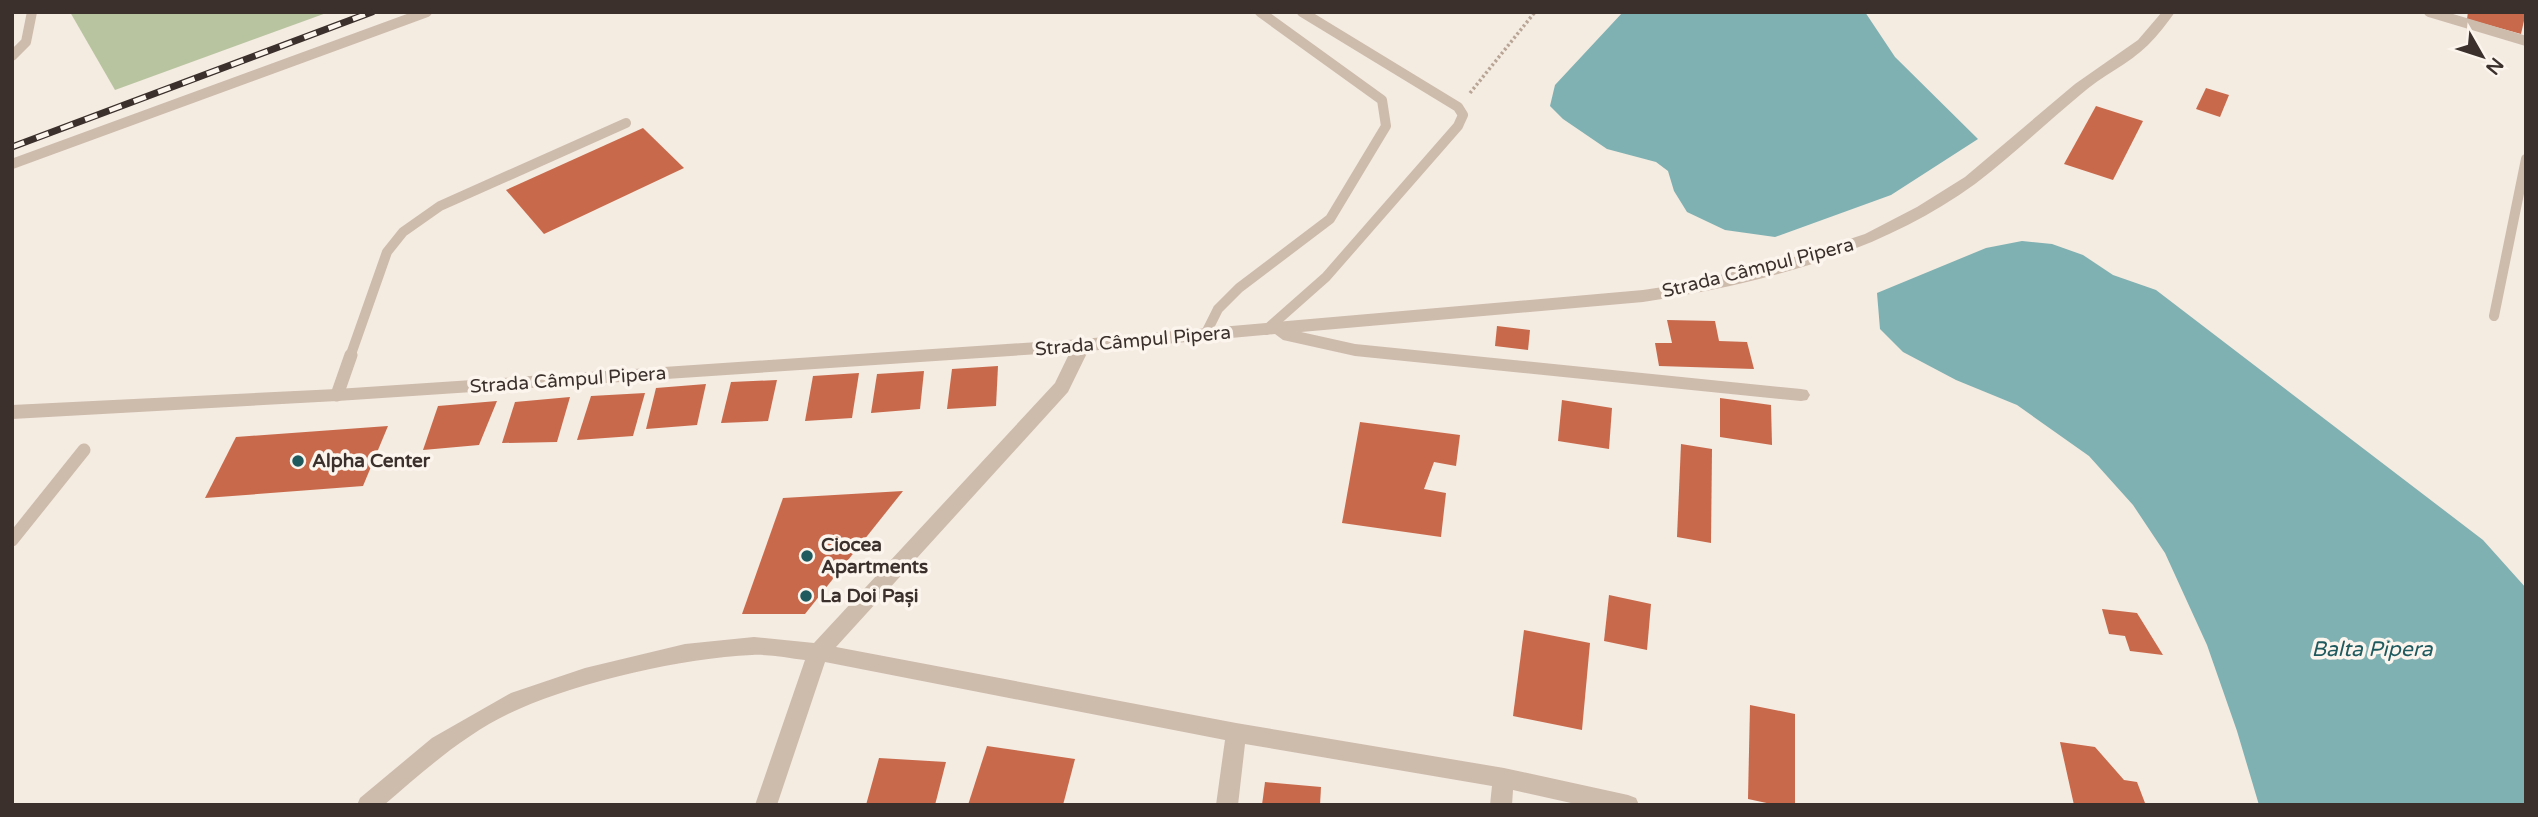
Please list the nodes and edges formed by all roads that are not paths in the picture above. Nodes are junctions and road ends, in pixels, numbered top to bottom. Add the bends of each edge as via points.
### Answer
1 (32, 12) edge
2 (427, 12) edge
3 (1260, 12) edge
4 (1302, 12) edge
5 (2169, 12) edge
6 (2429, 12) edge
7 (2526, 41) edge
8 (12, 56) edge
9 (626, 123) dead end
10 (2526, 159) edge
11 (12, 164) edge
12 (2494, 316) dead end
13 (1266, 330) junction
14 (1205, 335) junction
15 (1082, 345) junction
16 (337, 395) junction
17 (1801, 395) dead end
18 (12, 412) edge
19 (84, 450) dead end
20 (12, 540) edge
21 (818, 652) junction
22 (1236, 733) junction
23 (1504, 778) junction
24 (368, 805) edge
25 (766, 805) edge
26 (1227, 805) edge
27 (1501, 805) edge
28 (1628, 805) edge

1 - 8 lane via 26,42
2 - 11 lane
3 - 14 lane via 1382,100 1386,126 1330,219 1239,288 1218,309
4 - 13 lane via 1458,107 1463,115 1326,277
5 - 13 street, Strada Câmpul Pipera via 2143,43 2080,88 1970,180 1871,238 1801,261 1683,290
6 - 7 lane
9 - 16 lane via 440,206 403,232 387,252
10 - 12 lane
13 - 14 street, Strada Câmpul Pipera
13 - 17 street via 1355,350
14 - 15 street, Strada Câmpul Pipera
15 - 16 street, Strada Câmpul Pipera
15 - 21 street via 1062,387
16 - 18 street, Strada Câmpul Pipera
19 - 20 lane
21 - 22 street
21 - 24 street via 754,646 685,653 585,677 511,702 439,745
21 - 25 street
22 - 23 street
22 - 26 street
23 - 27 street
23 - 28 street

